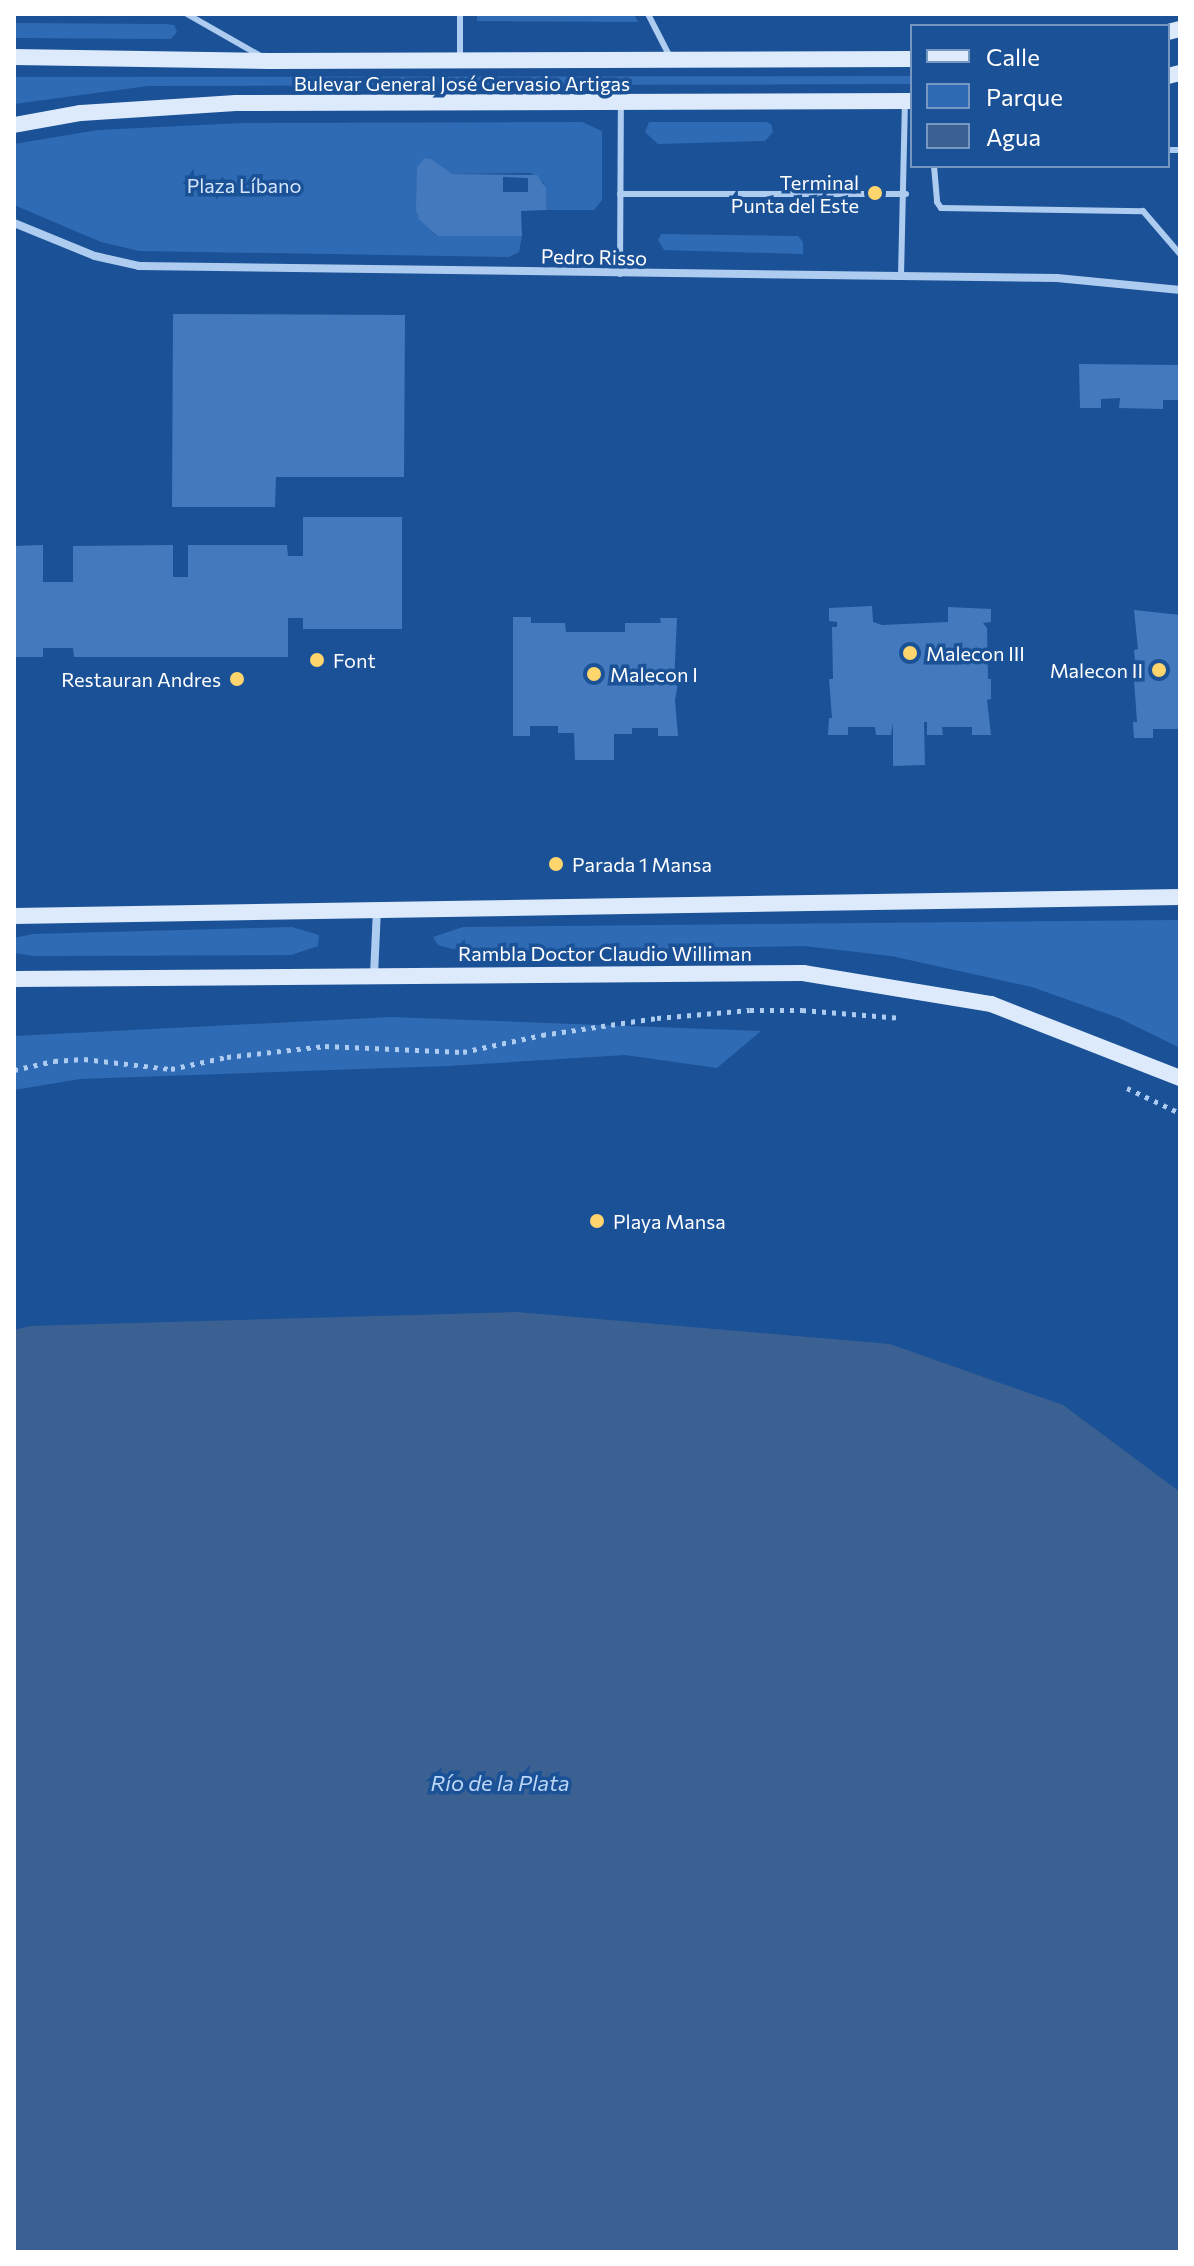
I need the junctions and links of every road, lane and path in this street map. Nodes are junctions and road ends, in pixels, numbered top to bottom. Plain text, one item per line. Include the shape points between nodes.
1 (187, 14) edge
2 (460, 14) edge
3 (648, 14) edge
4 (14, 57) edge
5 (460, 58) junction
6 (671, 59) junction
7 (910, 59) edge
8 (269, 61) junction
9 (909, 101) edge
10 (621, 102) junction
11 (14, 125) edge
12 (909, 149) edge
13 (934, 168) edge
14 (620, 194) junction
15 (906, 194) junction
16 (14, 223) edge
17 (1180, 254) edge
18 (620, 274) junction
19 (901, 276) junction
20 (1180, 290) edge
21 (1180, 897) edge
22 (377, 910) junction
23 (14, 916) edge
24 (374, 975) junction
25 (14, 979) edge
26 (913, 1019) dead end
27 (14, 1070) edge
28 (1180, 1078) edge
29 (1122, 1086) dead end
30 (1180, 1113) edge

1 - 8 lane
2 - 5 lane
3 - 6 lane
4 - 8 main road, Bulevar General José Gervasio Artigas
5 - 6 main road, Bulevar General José Gervasio Artigas
5 - 8 main road, Bulevar General José Gervasio Artigas
6 - 7 main road, Bulevar General José Gervasio Artigas
9 - 10 main road, Bulevar General José Gervasio Artigas
9 - 12 lane
10 - 11 main road, Bulevar General José Gervasio Artigas via 236,103 81,113
10 - 14 lane
12 - 15 lane
13 - 17 lane via 941,208 1143,211
14 - 15 lane
14 - 18 lane
15 - 19 lane
16 - 18 street, Pedro Risso via 95,256 139,266
18 - 19 street, Pedro Risso
19 - 20 street, Pedro Risso via 1057,278
21 - 22 main road
22 - 23 main road
22 - 24 street
24 - 25 main road, Rambla Doctor Claudio Williman
24 - 28 main road, Rambla Doctor Claudio Williman via 803,973 991,1004
26 - 27 path via 750,1010 643,1020 463,1052 325,1046 171,1069 84,1059
29 - 30 path

